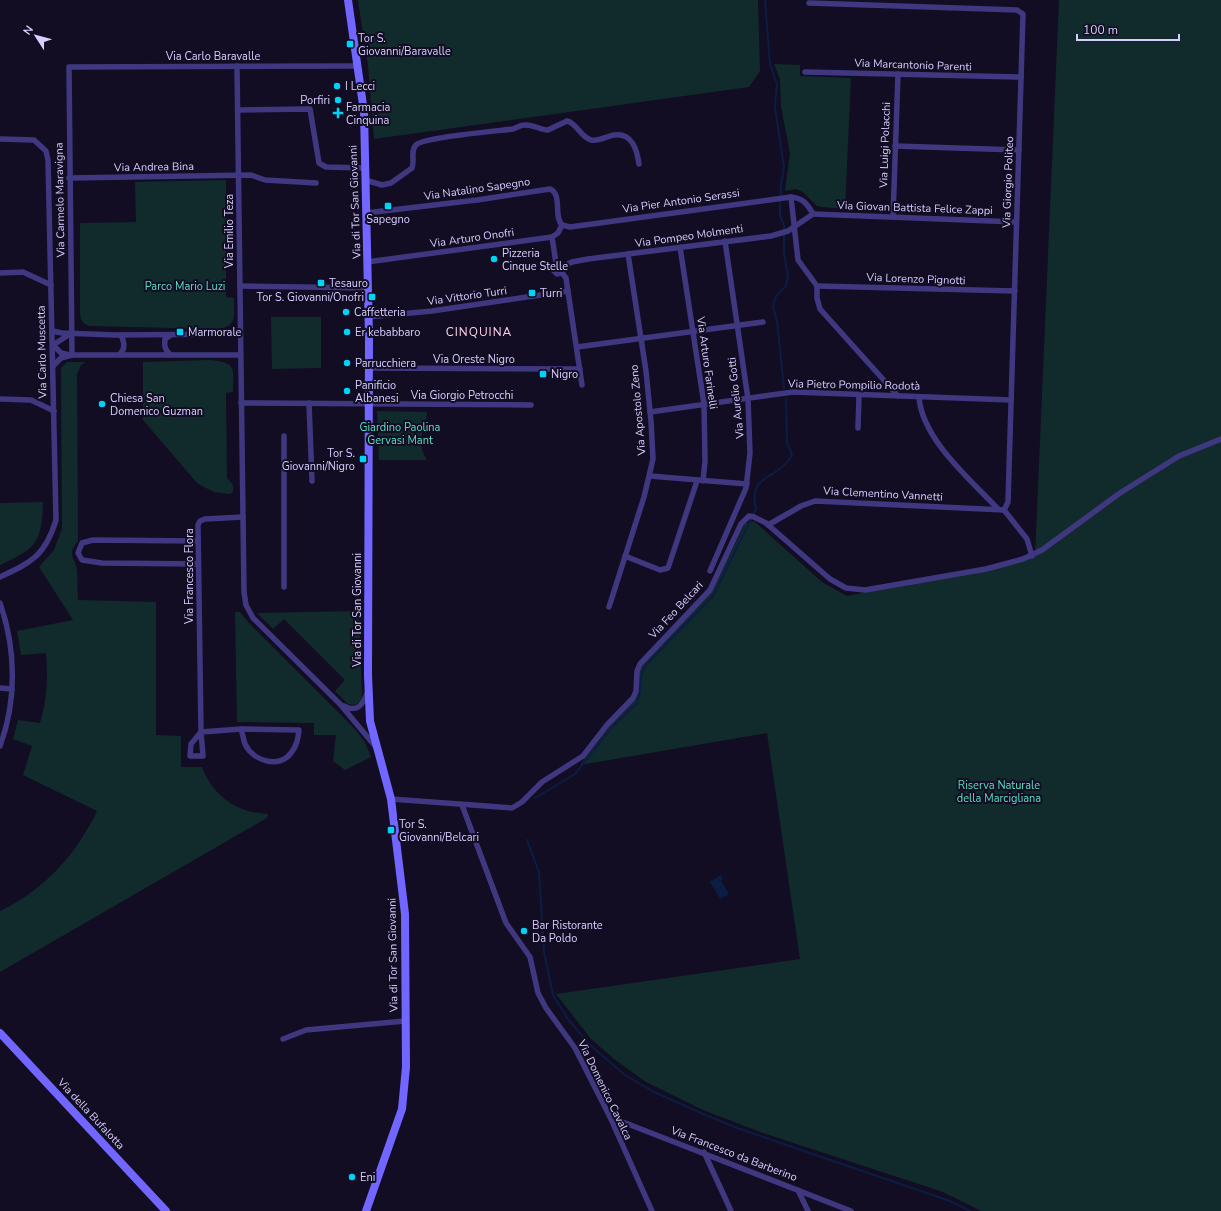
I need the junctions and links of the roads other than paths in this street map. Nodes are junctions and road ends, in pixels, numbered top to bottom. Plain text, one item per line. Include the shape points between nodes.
1 (348, 0) edge
2 (809, 3) dead end
3 (237, 66) junction
4 (357, 66) junction
5 (69, 67) joint
6 (805, 72) dead end
7 (898, 74) junction
8 (1022, 77) junction
9 (238, 110) junction
10 (0, 139) edge
11 (895, 146) junction
12 (1019, 150) junction
13 (639, 164) dead end
14 (365, 168) junction
15 (239, 176) junction
16 (69, 178) junction
17 (365, 180) junction
18 (316, 183) dead end
19 (790, 197) junction
20 (366, 213) junction
21 (812, 214) junction
22 (893, 217) junction
23 (1016, 222) junction
24 (562, 225) junction
25 (794, 226) junction
26 (552, 237) junction
27 (725, 241) junction
28 (680, 248) junction
29 (628, 254) junction
30 (367, 262) junction
31 (556, 263) junction
32 (564, 266) junction
33 (0, 273) edge
34 (562, 273) junction
35 (51, 285) junction
36 (240, 286) junction
37 (817, 286) junction
38 (368, 288) junction
39 (568, 291) junction
40 (1015, 292) junction
41 (368, 317) junction
42 (763, 322) dead end
43 (737, 325) junction
44 (52, 330) junction
45 (692, 331) junction
46 (72, 333) junction
47 (240, 334) junction
48 (121, 335) junction
49 (171, 335) junction
50 (641, 338) junction
51 (53, 344) junction
52 (577, 346) junction
53 (120, 354) junction
54 (171, 355) junction
55 (240, 355) junction
56 (72, 356) junction
57 (53, 366) junction
58 (368, 368) junction
59 (580, 369) junction
60 (582, 385) dead end
61 (859, 394) junction
62 (898, 396) junction
63 (920, 396) junction
64 (0, 399) edge
65 (748, 399) junction
66 (1011, 400) junction
67 (241, 403) junction
68 (309, 403) junction
69 (368, 404) junction
70 (704, 404) junction
71 (531, 405) dead end
72 (54, 411) junction
73 (650, 412) junction
74 (858, 428) dead end
75 (284, 436) dead end
76 (1221, 439) edge
77 (650, 476) junction
78 (312, 481) dead end
79 (696, 481) junction
80 (703, 481) junction
81 (747, 484) junction
82 (1001, 510) junction
83 (243, 517) junction
84 (732, 523) junction
85 (768, 525) junction
86 (740, 526) junction
87 (198, 541) junction
88 (625, 556) junction
89 (1032, 556) junction
90 (198, 564) junction
91 (710, 571) dead end
92 (0, 577) edge
93 (284, 587) dead end
94 (0, 603) edge
95 (609, 607) dead end
96 (0, 688) edge
97 (12, 689) junction
98 (368, 690) junction
99 (340, 704) junction
100 (241, 729) junction
101 (0, 746) edge
102 (378, 749) junction
103 (391, 799) junction
104 (462, 805) junction
105 (405, 1021) junction
106 (0, 1033) edge
107 (283, 1039) dead end
108 (610, 1117) junction
109 (704, 1152) junction
110 (798, 1190) junction
111 (166, 1211) edge
112 (366, 1211) edge
113 (652, 1211) edge
114 (731, 1211) edge
115 (808, 1211) edge
116 (851, 1211) edge

1 - 4 street, Via di Tor San Giovanni
2 - 8 street, Via Giorgio Politeo via 1020,11 1023,17
3 - 4 street, Via Carlo Baravalle
3 - 5 street, Via Carlo Baravalle
3 - 9 street, Via Emilio Teza
4 - 14 street, Via di Tor San Giovanni via 364,112
5 - 16 street, Via Carmelo Maravigna
6 - 7 street, Via Marcantonio Parenti
7 - 8 street, Via Marcantonio Parenti
7 - 11 street, Via Luigi Polacchi
8 - 12 street, Via Giorgio Politeo
9 - 14 street via 310,109 319,163 326,167
9 - 15 street, Via Emilio Teza
10 - 35 street, Via Carlo Muscetta via 34,140 46,151
11 - 12 street
11 - 22 street, Via Luigi Polacchi
12 - 23 street, Via Giorgio Politeo
13 - 17 street via 635,145 625,136 614,135 592,140 573,123 567,121 548,130 525,125 426,140 415,146 412,168 399,178 385,184
14 - 17 street, Via di Tor San Giovanni
15 - 16 street, Via Andrea Bina
15 - 18 street, Via Andrea Bina via 251,175 265,180
15 - 36 street, Via Emilio Teza
16 - 46 street, Via Carmelo Maravigna
17 - 20 street, Via di Tor San Giovanni
19 - 21 street via 806,202
19 - 24 street, Via Pier Antonio Serassi via 568,227
19 - 25 street
20 - 24 street, Via Natalino Sapegno via 550,189 555,194 559,221
20 - 30 street, Via di Tor San Giovanni
21 - 22 street, Via Giovan Battista Felice Zappi
21 - 25 street, Via Pompeo Molmenti
22 - 23 street, Via Giovan Battista Felice Zappi
23 - 40 street, Via Giorgio Politeo
24 - 26 street via 558,233
25 - 27 street, Via Pompeo Molmenti via 782,233
25 - 37 street via 798,260
26 - 30 street, Via Arturo Onofri
26 - 31 street
27 - 28 street, Via Pompeo Molmenti
27 - 43 street, Via Aurelio Gotti
28 - 29 street, Via Pompeo Molmenti
28 - 45 street, Via Arturo Farinelli
29 - 32 street, Via Pompeo Molmenti via 572,262
29 - 50 street, Via Apostolo Zeno
30 - 38 street, Via di Tor San Giovanni
31 - 32 street
31 - 34 street via 552,268 554,272
32 - 34 street
33 - 35 street via 23,272
34 - 39 street via 566,278
35 - 44 street, Via Carlo Muscetta
36 - 38 street
36 - 47 street, Via Emilio Teza
37 - 40 street, Via Lorenzo Pignotti
37 - 62 street via 820,309
38 - 41 street, Via di Tor San Giovanni
39 - 41 street, Via Vittorio Turri via 432,311
39 - 52 street
40 - 66 street, Via Giorgio Politeo
41 - 58 street, Via di Tor San Giovanni
42 - 43 street
43 - 45 street
43 - 65 street, Via Aurelio Gotti
44 - 46 street
44 - 51 street, Via Carlo Muscetta
45 - 50 street
45 - 70 street, Via Arturo Farinelli
46 - 48 street
46 - 51 street
46 - 56 street, Via Carmelo Maravigna
47 - 49 street
47 - 55 street, Via Emilio Teza
48 - 49 street
48 - 53 street via 124,351
49 - 54 street via 166,339 164,346
50 - 52 street
50 - 73 street, Via Apostolo Zeno
51 - 56 street via 62,353
51 - 57 street, Via Carlo Muscetta
52 - 59 street
53 - 54 street
53 - 56 street
54 - 55 street
55 - 67 street, Via Emilio Teza
56 - 57 street via 61,358
57 - 72 street, Via Carlo Muscetta
58 - 59 street, Via Oreste Nigro
58 - 69 street, Via di Tor San Giovanni
59 - 60 street
61 - 62 street, Via Pietro Pompilio Rodotà
61 - 65 street, Via Pietro Pompilio Rodotà via 792,392
61 - 74 street
62 - 63 street, Via Pietro Pompilio Rodotà
63 - 66 street, Via Pietro Pompilio Rodotà
63 - 82 street via 924,420 945,451
64 - 72 street via 31,400
65 - 70 street, Via Pietro Pompilio Rodotà
65 - 81 street, Via Aurelio Gotti via 751,442
66 - 82 street, Via Giorgio Politeo via 1008,502
67 - 68 street, Via Giorgio Petrocchi
67 - 83 street, Via Emilio Teza
68 - 69 street, Via Giorgio Petrocchi
68 - 78 street
69 - 71 street, Via Giorgio Petrocchi
69 - 98 street, Via di Tor San Giovanni
70 - 73 street, Via Pietro Pompilio Rodotà
70 - 80 street, Via Arturo Farinelli
72 - 92 street, Via Carlo Muscetta via 56,520 52,534 40,553 25,565
73 - 77 street, Via Apostolo Zeno via 653,454
75 - 93 street
76 - 89 street via 1179,456 1120,493
77 - 79 street
77 - 88 street, Via Apostolo Zeno
79 - 80 street
79 - 88 street via 668,568 660,570
80 - 81 street
81 - 84 street, Via Aurelio Gotti
82 - 85 street, Via Clementino Vannetti via 815,501
82 - 89 street via 1029,542
83 - 87 street, Via Francesco Flora via 200,521
83 - 99 street via 246,605 253,618
84 - 86 street
84 - 91 street, Via Aurelio Gotti
85 - 86 street via 751,516
85 - 89 street via 830,579 857,591 986,569
86 - 104 street, Via Feo Belcari via 710,590 642,661 637,671 633,698 607,725 587,752 542,782 515,806 508,808
87 - 90 street, Via Francesco Flora
87 - 90 street via 93,540 82,543 78,553 82,560 102,563
88 - 95 street, Via Apostolo Zeno
90 - 100 street, Via Francesco Flora via 201,732
94 - 97 street via 7,624
96 - 97 street
97 - 101 street
98 - 99 street via 364,704 358,708 351,709
98 - 102 street, Via di Tor San Giovanni via 370,721
99 - 102 street
100 - 100 street via 246,746 261,760 272,762 290,754 296,746 299,730
102 - 103 street, Via di Tor San Giovanni
103 - 104 street, Via Feo Belcari
103 - 105 street, Via di Tor San Giovanni via 405,914
104 - 108 street, Via Domenico Cavalca via 506,922 530,957 538,993 575,1048
105 - 107 street via 306,1030
105 - 112 street, Via di Tor San Giovanni via 406,1067 402,1109
106 - 111 street, Via della Bufalotta
108 - 109 street, Via Francesco da Barberino
108 - 113 street, Via Domenico Cavalca
109 - 110 street, Via Francesco da Barberino
109 - 114 street
110 - 115 street
110 - 116 street, Via Francesco da Barberino

